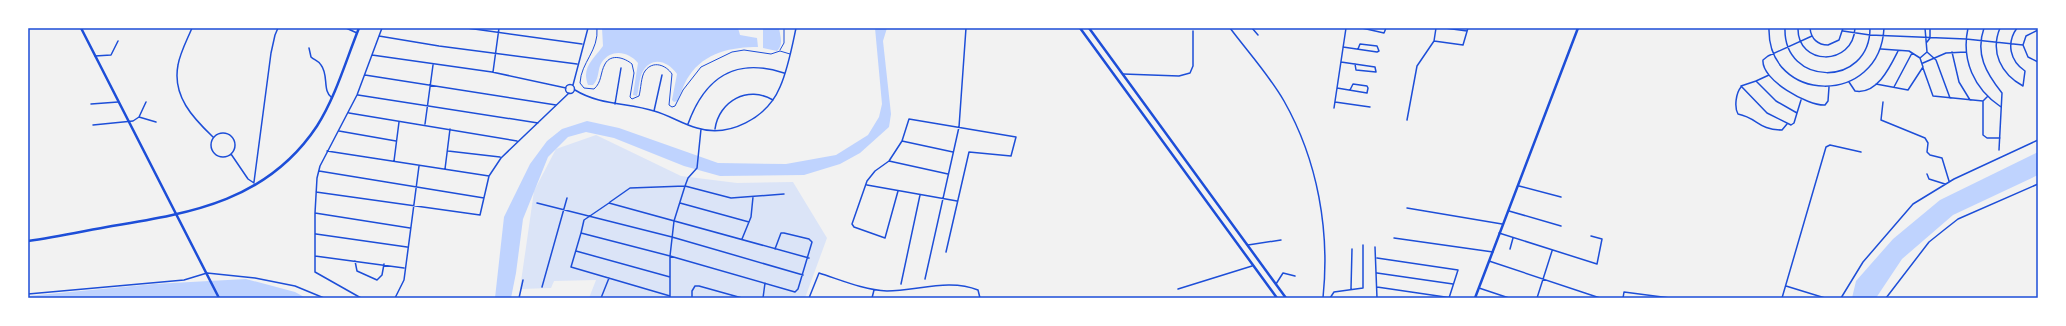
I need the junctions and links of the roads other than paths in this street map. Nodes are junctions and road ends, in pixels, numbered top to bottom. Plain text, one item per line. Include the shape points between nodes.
1 (81, 28) edge
2 (192, 28) edge
3 (278, 28) edge
4 (346, 28) edge
5 (358, 28) edge
6 (382, 28) edge
7 (467, 28) edge
8 (498, 28) edge
9 (588, 28) edge
10 (597, 28) edge
11 (784, 28) edge
12 (796, 28) edge
13 (966, 28) edge
14 (1080, 28) edge
15 (1089, 28) edge
16 (1230, 28) edge
17 (1252, 28) edge
18 (1346, 28) edge
19 (1362, 28) edge
20 (1386, 28) edge
21 (1436, 28) edge
22 (1445, 28) edge
23 (1468, 28) edge
24 (1578, 28) edge
25 (1769, 28) edge
26 (1785, 28) edge
27 (1798, 28) edge
28 (1810, 28) edge
29 (1843, 28) edge
30 (1855, 28) edge
31 (1870, 28) edge
32 (1884, 28) edge
33 (1925, 28) edge
34 (1930, 28) edge
35 (1968, 28) edge
36 (1984, 28) edge
37 (2000, 28) edge
38 (2017, 28) edge
39 (2038, 30) edge
40 (1193, 31) dead end
41 (1467, 31) junction
42 (1843, 31) junction
43 (498, 32) junction
44 (357, 33) junction
45 (1855, 33) junction
46 (1258, 35) dead end
47 (1870, 35) junction
48 (379, 36) junction
49 (1812, 36) junction
50 (1884, 36) junction
51 (1925, 38) junction
52 (1930, 38) junction
53 (1966, 39) junction
54 (1981, 40) junction
55 (118, 41) dead end
56 (1434, 41) junction
57 (1801, 42) junction
58 (1927, 42) junction
59 (1996, 42) junction
60 (2010, 43) junction
61 (582, 44) junction
62 (2023, 45) junction
63 (1343, 47) junction
64 (1788, 47) junction
65 (309, 48) dead end
66 (1358, 49) junction
67 (1881, 49) junction
68 (1898, 50) junction
69 (780, 51) junction
70 (1927, 52) junction
71 (1952, 52) junction
72 (1966, 52) junction
73 (495, 53) junction
74 (1912, 53) junction
75 (790, 54) junction
76 (1774, 54) junction
77 (372, 55) junction
78 (95, 56) junction
79 (1920, 58) junction
80 (1933, 58) junction
81 (1341, 62) junction
82 (2038, 62) edge
83 (1923, 63) junction
84 (577, 64) junction
85 (1355, 64) junction
86 (433, 65) junction
87 (1923, 67) junction
88 (621, 68) dead end
89 (492, 72) junction
90 (784, 73) junction
91 (1122, 74) junction
92 (365, 75) junction
93 (662, 75) dead end
94 (1769, 75) junction
95 (1756, 82) junction
96 (1849, 82) junction
97 (1876, 84) junction
98 (430, 85) junction
99 (573, 85) junction
100 (1741, 86) junction
101 (1132, 87) junction
102 (1829, 87) junction
103 (1894, 87) junction
104 (566, 88) junction
105 (1337, 88) junction
106 (575, 90) junction
107 (1350, 90) junction
108 (1127, 91) junction
109 (569, 93) junction
110 (357, 95) junction
111 (1987, 97) junction
112 (332, 98) junction
113 (1950, 98) junction
114 (773, 100) junction
115 (1801, 100) junction
116 (1970, 100) junction
117 (1983, 101) junction
118 (118, 102) junction
119 (146, 102) dead end
120 (1335, 102) junction
121 (1883, 102) dead end
122 (91, 104) dead end
123 (615, 104) junction
124 (428, 105) junction
125 (557, 106) junction
126 (1370, 107) dead end
127 (1334, 108) dead end
128 (2002, 108) junction
129 (654, 111) junction
130 (349, 113) junction
131 (1797, 113) junction
132 (139, 117) junction
133 (1407, 120) dead end
134 (129, 122) junction
135 (156, 122) dead end
136 (399, 122) junction
137 (538, 123) junction
138 (425, 124) junction
139 (688, 124) junction
140 (1787, 124) junction
141 (93, 125) dead end
142 (959, 127) junction
143 (450, 129) junction
144 (701, 129) junction
145 (715, 130) junction
146 (339, 131) junction
147 (212, 137) junction
148 (2000, 138) junction
149 (2038, 140) edge
150 (396, 141) junction
151 (517, 141) junction
152 (902, 141) junction
153 (1999, 150) dead end
154 (327, 151) junction
155 (448, 151) junction
156 (953, 152) junction
157 (1861, 152) dead end
158 (231, 154) junction
159 (501, 158) junction
160 (888, 161) junction
161 (394, 162) junction
162 (419, 166) junction
163 (445, 169) junction
164 (319, 171) junction
165 (948, 174) junction
166 (1927, 174) dead end
167 (489, 176) junction
168 (1949, 182) junction
169 (255, 184) junction
170 (1945, 184) junction
171 (2038, 184) edge
172 (416, 185) junction
173 (867, 185) junction
174 (1517, 185) junction
175 (684, 186) junction
176 (898, 191) junction
177 (316, 192) junction
178 (784, 194) dead end
179 (920, 195) junction
180 (753, 197) junction
181 (484, 198) junction
182 (567, 198) dead end
183 (1561, 198) dead end
184 (943, 199) junction
185 (958, 201) junction
186 (537, 202) dead end
187 (609, 203) junction
188 (679, 203) junction
189 (412, 206) junction
190 (1407, 208) dead end
191 (564, 209) junction
192 (1507, 210) junction
193 (315, 213) junction
194 (176, 215) junction
195 (589, 216) junction
196 (674, 221) junction
197 (749, 222) junction
198 (1502, 224) junction
199 (1561, 226) dead end
200 (410, 228) junction
201 (581, 233) junction
202 (316, 234) junction
203 (1500, 234) junction
204 (1591, 236) dead end
205 (672, 237) junction
206 (1394, 238) dead end
207 (1513, 238) junction
208 (742, 239) junction
209 (1282, 240) dead end
210 (28, 241) edge
211 (1245, 244) junction
212 (1362, 245) dead end
213 (407, 247) junction
214 (1241, 247) junction
215 (1375, 247) dead end
216 (775, 249) junction
217 (1352, 249) dead end
218 (1510, 249) dead end
219 (576, 251) junction
220 (1552, 251) junction
221 (946, 252) dead end
222 (1493, 252) junction
223 (314, 256) junction
224 (670, 256) junction
225 (809, 258) junction
226 (1377, 258) junction
227 (355, 261) junction
228 (1489, 261) junction
229 (384, 264) junction
230 (1254, 265) junction
231 (404, 268) junction
232 (207, 273) junction
233 (1377, 273) junction
234 (803, 275) junction
235 (1295, 276) dead end
236 (670, 277) junction
237 (609, 278) junction
238 (926, 279) dead end
239 (1543, 279) junction
240 (523, 280) dead end
241 (765, 283) junction
242 (901, 284) dead end
243 (1453, 284) junction
244 (1276, 285) junction
245 (1786, 286) junction
246 (542, 287) dead end
247 (1377, 287) junction
248 (1479, 288) junction
249 (1178, 289) dead end
250 (1351, 289) junction
251 (874, 290) junction
252 (28, 294) edge
253 (670, 297) edge
254 (219, 298) edge
255 (324, 298) edge
256 (361, 298) edge
257 (395, 298) edge
258 (519, 298) edge
259 (601, 298) edge
260 (692, 298) edge
261 (742, 298) edge
262 (763, 298) edge
263 (809, 298) edge
264 (872, 298) edge
265 (980, 298) edge
266 (1277, 298) edge
267 (1286, 298) edge
268 (1323, 298) edge
269 (1330, 298) edge
270 (1377, 298) edge
271 (1445, 298) edge
272 (1449, 298) edge
273 (1452, 298) edge
274 (1475, 298) edge
275 (1509, 298) edge
276 (1537, 298) edge
277 (1600, 298) edge
278 (1623, 298) edge
279 (1670, 298) edge
280 (1782, 298) edge
281 (1824, 298) edge
282 (1841, 298) edge
283 (1886, 298) edge

1 - 78 main road
2 - 147 street via 177,67 179,86 187,110
3 - 169 street via 271,53
4 - 44 street
5 - 44 main road
6 - 48 street
7 - 43 street
8 - 43 street
9 - 61 street
10 - 69 street via 598,35 590,59 580,74 580,83 584,88 594,89 599,85 605,63 618,57 627,59 632,64 634,73 630,97 636,99 645,71 659,64 672,74 669,105 672,107 701,67 732,52 744,50 771,54
11 - 69 street via 784,43
12 - 75 street
13 - 142 street
14 - 108 main road
15 - 91 main road
16 - 268 street via 1284,101 1306,148 1316,180 1324,230 1326,275
17 - 46 street
18 - 63 street
19 - 20 street via 1384,33
21 - 56 street
22 - 41 street
23 - 41 street
24 - 174 main road
25 - 76 street
26 - 64 street
27 - 57 street
28 - 49 street
29 - 42 street
30 - 45 street
31 - 47 street
32 - 50 street
33 - 51 street
34 - 52 street
35 - 53 street
36 - 54 street
37 - 59 street
38 - 60 street
39 - 62 street via 2026,36
40 - 91 street via 1193,66 1190,73 1179,76
41 - 56 street via 1463,45
42 - 45 street
42 - 49 street via 1839,40 1828,46 1816,42
43 - 61 street
43 - 73 street
44 - 112 main road
45 - 47 street
45 - 57 street via 1849,47 1831,57 1816,56
47 - 50 street
47 - 64 street via 1865,50 1856,63 1834,73 1818,72 1804,66 1792,55
48 - 73 street
48 - 77 street
49 - 57 street
50 - 51 street
50 - 67 street
51 - 52 street
51 - 58 street
52 - 53 street
52 - 58 street
53 - 54 street
53 - 72 street
54 - 59 street
54 - 128 street via 1980,51 1985,69 2002,92
55 - 78 street via 111,55
56 - 133 street via 1417,66
57 - 64 street
58 - 70 street
59 - 60 street
59 - 60 street via 2000,65 2010,78 2023,86 2025,71 2015,62
60 - 62 street
61 - 84 street
62 - 82 street via 2028,58
63 - 66 street
63 - 81 street
64 - 76 street
65 - 112 street via 311,57 323,67 327,92
66 - 66 street via 1377,52 1379,51 1377,46 1360,44
67 - 68 street
67 - 96 street via 1865,72
68 - 74 street
68 - 97 street via 1888,70
69 - 75 street
70 - 79 street
70 - 80 street
71 - 72 street
71 - 80 street
71 - 116 street via 1959,82
72 - 111 street via 1975,81
73 - 84 street
73 - 89 street
74 - 79 street
74 - 103 street
75 - 90 street
76 - 94 street via 1763,60
76 - 102 street via 1794,77 1808,84
77 - 86 street
77 - 92 street
78 - 118 main road
79 - 83 street
80 - 83 street
80 - 113 street
81 - 85 street
81 - 105 street
83 - 87 street
84 - 99 street
85 - 85 street via 1375,67 1376,72 1356,70
86 - 89 street
86 - 98 street
87 - 103 street via 1908,90
87 - 113 street via 1933,96
88 - 123 street
89 - 104 street
90 - 114 street
90 - 139 street via 757,67 720,77 701,95
91 - 101 main road
92 - 98 street
92 - 110 street
93 - 129 street
94 - 95 street
94 - 115 street
95 - 100 street
95 - 131 street via 1776,101
96 - 97 street via 1853,89 1865,92
96 - 102 street
97 - 103 street
98 - 124 street
98 - 125 street
99 - 104 street via 570,84
99 - 106 street
100 - 140 street via 1766,113
100 - 140 street via 1737,98 1738,114 1745,115 1765,129 1782,130
101 - 108 main road
101 - 211 main road
102 - 115 street via 1828,101 1825,105
104 - 109 street
105 - 107 street
105 - 120 street
106 - 109 street
106 - 123 street
107 - 107 street via 1367,93 1368,88 1353,84
108 - 214 main road
109 - 125 street
110 - 124 street
110 - 130 street
111 - 117 street
111 - 128 street
112 - 169 main road via 317,126 299,149 277,171
113 - 116 street
114 - 145 street via 759,115 741,125
114 - 145 street via 758,93 735,98 719,115
115 - 131 street
116 - 117 street
117 - 148 street via 1983,135 1987,138
118 - 122 street
118 - 134 main road
119 - 132 street
120 - 126 street
120 - 127 street
121 - 168 street via 1881,120 1925,138 1928,143 1927,152 1942,158
123 - 129 street
124 - 137 street
124 - 138 street
125 - 137 street
128 - 148 street
129 - 139 street
130 - 136 street
130 - 146 street
131 - 140 street via 1793,125
132 - 134 street
132 - 135 street
134 - 141 street
134 - 194 main road
136 - 138 street
136 - 150 street
137 - 151 street
138 - 143 street
139 - 144 street
142 - 152 street via 911,118
142 - 156 street
142 - 185 street via 1016,136 1011,156 969,152
143 - 151 street
143 - 155 street
144 - 145 street
144 - 175 street via 698,168
146 - 150 street
146 - 154 street
147 - 158 street via 210,148 214,154 221,157
147 - 158 street via 222,132 229,134 235,143
148 - 153 street
149 - 168 street
150 - 161 street
151 - 159 street
152 - 156 street
152 - 160 street
154 - 161 street
154 - 164 street
155 - 159 street
155 - 163 street
156 - 165 street
157 - 245 street via 1830,145 1826,147
158 - 169 street via 247,178
159 - 167 street
160 - 165 street
160 - 173 street via 870,176
161 - 162 street
162 - 163 street
162 - 172 street
163 - 167 street
164 - 172 street via 384,183
164 - 177 street
165 - 184 street
166 - 170 street via 1929,179
167 - 181 street
168 - 170 street
169 - 194 main road via 197,210
170 - 282 street via 1908,208 1863,262
171 - 283 street via 1958,220 1944,230 1929,242
172 - 181 street
172 - 189 street
173 - 176 street
173 - 176 street via 852,226 885,238
174 - 183 street
174 - 192 main road
175 - 180 street via 731,198
175 - 187 street via 630,188
175 - 188 street
176 - 179 street
177 - 189 street
177 - 193 street
178 - 180 street
179 - 184 street
179 - 242 street
180 - 197 street via 753,211
181 - 189 street via 480,215
182 - 191 street
184 - 185 street
184 - 238 street
185 - 221 street
186 - 191 street
187 - 195 street
187 - 196 street
188 - 196 street
188 - 197 street
189 - 200 street
190 - 198 street
191 - 195 street
191 - 246 street
192 - 198 main road
192 - 199 street
193 - 200 street
193 - 202 street
194 - 210 main road
194 - 232 main road
195 - 201 street via 584,220
195 - 205 street
196 - 205 street
196 - 208 street
197 - 208 street
198 - 203 main road
200 - 213 street
201 - 219 street
201 - 224 street
202 - 213 street
202 - 223 street
203 - 207 street
203 - 222 main road
204 - 220 street via 1602,239 1597,264
205 - 224 street
205 - 234 street
206 - 222 street
207 - 218 street
207 - 220 street
208 - 216 street
209 - 211 street
211 - 214 main road
211 - 244 main road
212 - 250 street via 1363,288
213 - 231 street
214 - 230 main road
215 - 226 street
216 - 225 street
216 - 225 street via 781,233 809,239 812,242
217 - 250 street
219 - 236 street
219 - 237 street via 572,267
220 - 239 street
222 - 228 main road
223 - 227 street
223 - 256 street via 315,272
224 - 236 street
224 - 241 street
225 - 234 street
226 - 233 street
226 - 243 street via 1458,270
227 - 229 street
227 - 229 street via 357,271 377,280 382,275
228 - 239 street
228 - 248 main road
229 - 231 street
230 - 249 street
230 - 266 main road
231 - 257 street via 404,280
232 - 252 street via 184,280
232 - 254 main road
232 - 255 street via 284,283
233 - 243 street
233 - 247 street
234 - 241 street via 795,292
235 - 244 street via 1283,273
236 - 253 street
237 - 253 street
237 - 259 street
239 - 276 street
239 - 277 street
240 - 258 street
241 - 262 street
243 - 272 street
244 - 267 main road
245 - 280 street
245 - 281 street
247 - 270 street
247 - 271 street
248 - 274 main road
248 - 275 street
250 - 269 street via 1334,292
251 - 263 street via 819,273
251 - 264 street
251 - 265 street via 889,291 945,285 975,289 980,292
260 - 261 street via 692,291 695,286 699,286
271 - 272 street
272 - 273 street
278 - 279 street via 1624,292

